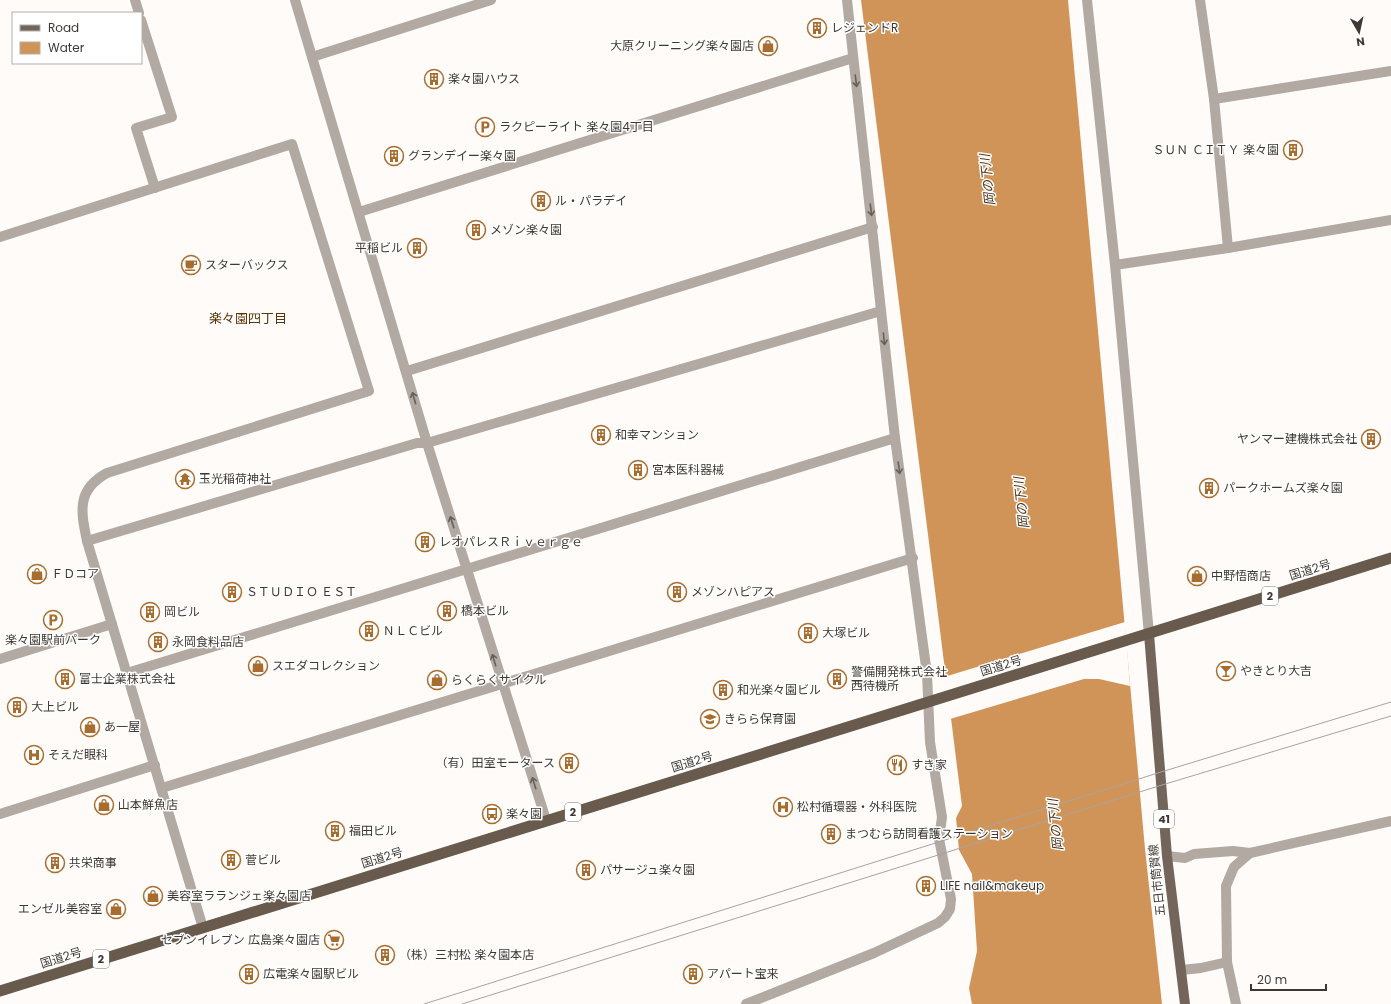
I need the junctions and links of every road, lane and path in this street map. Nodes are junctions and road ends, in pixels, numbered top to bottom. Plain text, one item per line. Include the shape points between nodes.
1 (135, 0) edge
2 (295, 0) edge
3 (491, 0) edge
4 (847, 0) edge
5 (1087, 0) edge
6 (1200, 0) edge
7 (139, 12) edge
8 (142, 23) edge
9 (312, 57) junction
10 (853, 58) junction
11 (1391, 72) edge
12 (1214, 99) junction
13 (155, 188) junction
14 (359, 212) junction
15 (1391, 220) edge
16 (873, 227) junction
17 (0, 238) edge
18 (1228, 248) junction
19 (1115, 265) junction
20 (881, 311) junction
21 (407, 371) junction
22 (895, 438) junction
23 (427, 443) junction
24 (87, 540) junction
25 (912, 558) junction
26 (1391, 558) edge
27 (466, 568) junction
28 (112, 624) junction
29 (1149, 634) junction
30 (0, 659) edge
31 (127, 673) junction
32 (502, 683) junction
33 (928, 702) junction
34 (155, 765) junction
35 (162, 788) junction
36 (0, 814) edge
37 (546, 820) junction
38 (1391, 821) edge
39 (1250, 853) junction
40 (1168, 856) junction
41 (203, 928) junction
42 (1227, 962) junction
43 (1181, 970) junction
44 (0, 991) edge
45 (746, 1004) edge
46 (1185, 1004) edge
47 (1236, 1004) edge

1 - 7 street
2 - 9 street
3 - 9 street
4 - 10 street
5 - 19 street
6 - 12 street
8 - 13 street via 172,117 136,128
9 - 14 street
10 - 14 street
10 -> 16 street
11 - 12 street
12 - 18 street
13 - 17 street
13 - 24 street via 292,144 369,391 107,473 94,484 81,507
14 - 21 street
15 - 18 street
16 - 20 street
16 - 21 street
18 - 19 street
19 - 29 street
20 -> 22 street
20 - 23 street
23 -> 21 street
22 -> 25 street
22 - 27 street
23 - 24 street via 417,442
27 -> 23 street
24 - 28 street
25 - 32 street
25 - 33 street via 927,674
26 - 29 highway, 国道2号 / 2
27 - 31 street
32 -> 27 street
28 - 30 street
28 - 31 street
29 - 33 highway, 国道2号 / 2
29 - 40 main road, 五日市筒賀線 / 41
31 - 34 street
32 - 35 street
37 -> 32 street
33 - 37 highway, 国道2号 / 2
33 - 45 street via 930,747 942,817 939,840 951,899 948,913 938,923 874,953
34 - 35 street
34 - 36 street
35 - 41 street
37 - 41 highway, 国道2号 / 2
38 - 39 street
39 - 40 street via 1233,851 1194,854 1185,858
39 - 42 street via 1234,867 1226,886
40 - 43 main road, 五日市筒賀線 / 41
41 - 44 highway, 国道2号 / 2
42 - 43 street
42 - 47 street
43 - 46 main road, 五日市筒賀線 / 41

